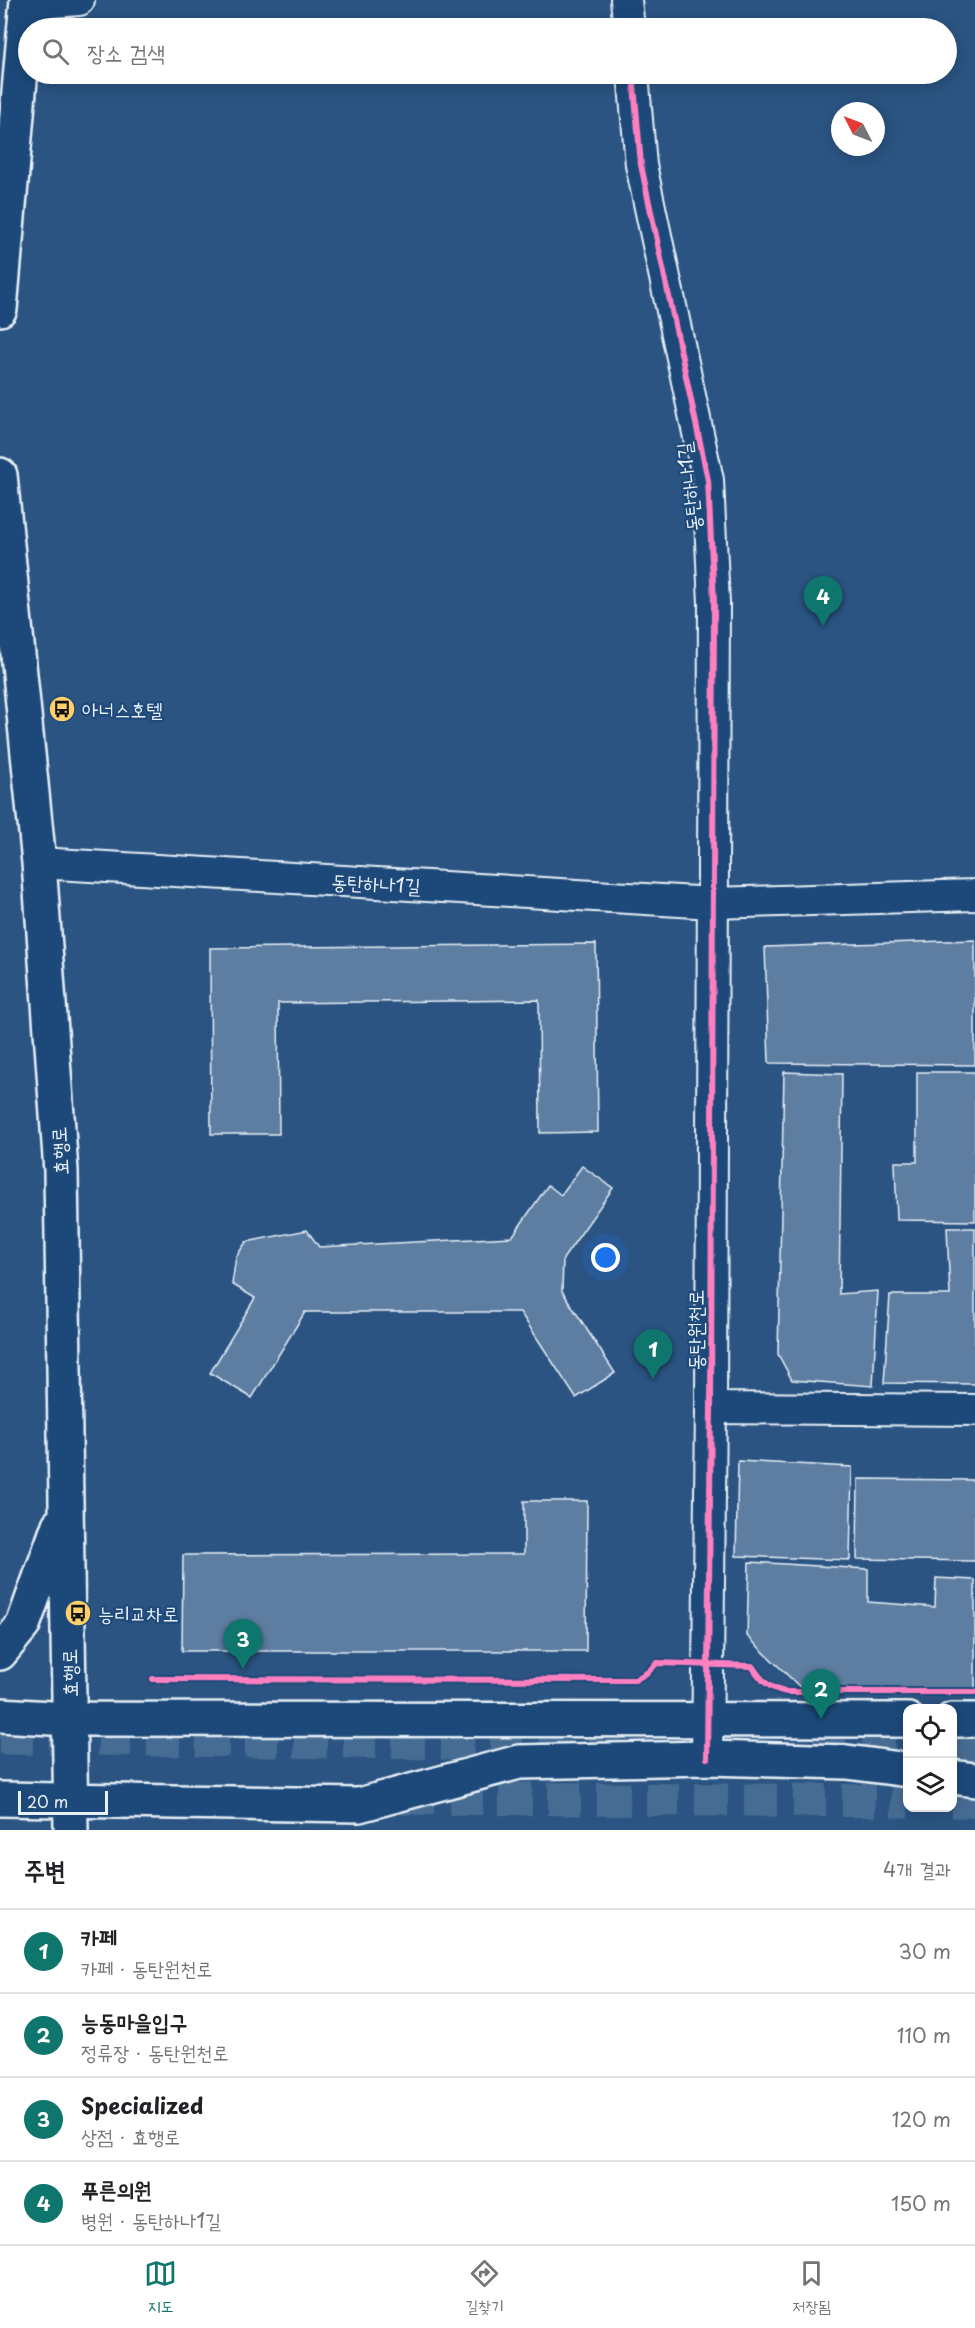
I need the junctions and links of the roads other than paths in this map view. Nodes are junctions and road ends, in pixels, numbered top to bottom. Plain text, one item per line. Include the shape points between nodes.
1 (79, 0) edge
2 (626, 0) edge
3 (26, 2) edge
4 (25, 18) edge
5 (627, 18) edge
6 (19, 84) edge
7 (634, 84) edge
8 (0, 309) edge
9 (0, 475) edge
10 (39, 863) junction
11 (975, 895) edge
12 (712, 903) junction
13 (711, 1408) junction
14 (975, 1410) edge
15 (66, 1507) junction
16 (0, 1653) edge
17 (0, 1715) edge
18 (69, 1719) junction
19 (706, 1719) junction
20 (903, 1719) edge
21 (957, 1720) edge
22 (975, 1720) edge
23 (707, 1758) junction
24 (903, 1769) edge
25 (957, 1778) edge
26 (975, 1780) edge
27 (0, 1799) edge
28 (71, 1815) edge

1 - 3 street
2 - 5 street
3 - 4 main road
6 - 8 main road
7 - 12 street, 동탄하나1길 via 641,165 708,480 714,603
9 - 10 main road, 효행로
10 - 12 street, 동탄하나1길
10 - 15 main road, 효행로 via 61,1170
11 - 12 street, 동탄하나1길
12 - 13 street, 동탄원천로
13 - 14 street
13 - 19 street, 동탄원천로
15 - 16 main road via 23,1625
15 - 18 main road, 효행로
17 - 18 main road
18 - 19 main road
18 - 28 main road, 효행로
19 - 20 main road
19 - 23 street, 동탄원천로
21 - 22 main road
23 - 24 main road via 847,1762
23 - 28 main road via 519,1762 359,1805
25 - 26 main road
27 - 28 main road

